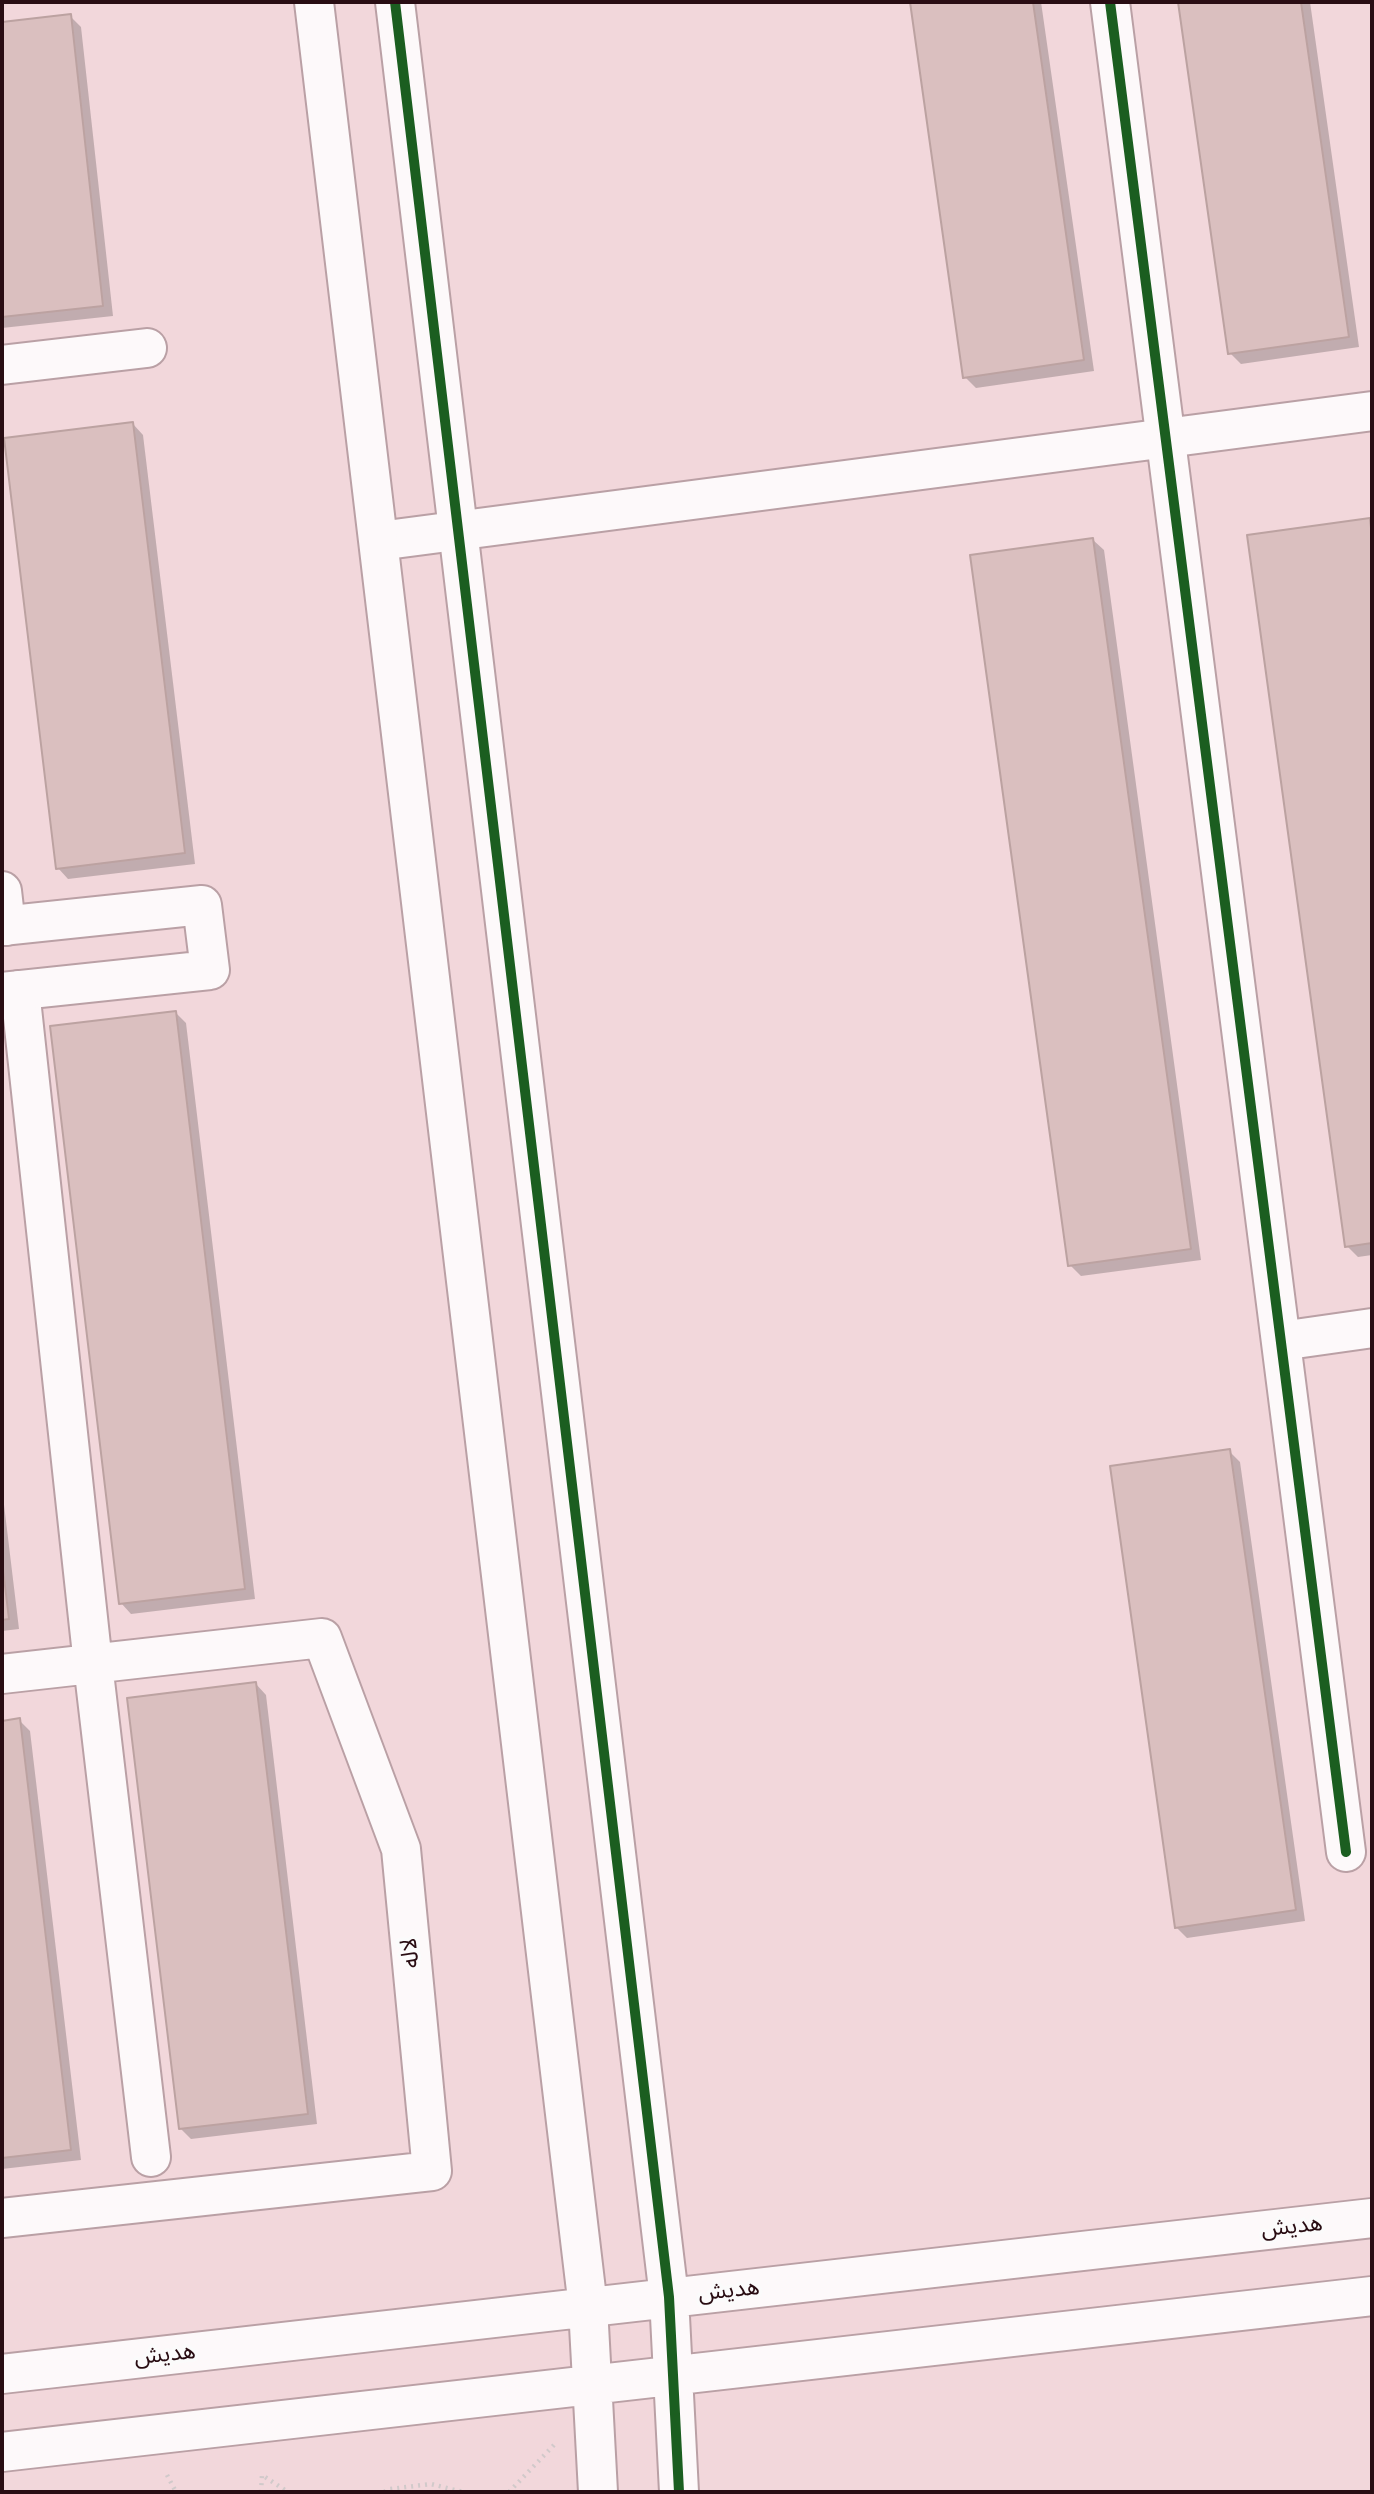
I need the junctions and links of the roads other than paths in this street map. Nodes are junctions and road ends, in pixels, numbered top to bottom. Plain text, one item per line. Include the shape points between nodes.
1 (314, 2) edge
2 (395, 2) edge
3 (1111, 2) edge
4 (147, 348) dead end
5 (2, 365) edge
6 (1372, 411) edge
7 (1166, 438) junction
8 (458, 529) junction
9 (379, 541) junction
10 (3, 914) edge
11 (11, 991) edge
12 (1372, 1328) edge
13 (1281, 1341) junction
14 (93, 1664) junction
15 (2, 1674) edge
16 (1346, 1852) dead end
17 (151, 2157) dead end
18 (2, 2218) edge
19 (1372, 2218) edge
20 (1372, 2296) edge
21 (668, 2297) junction
22 (588, 2307) junction
23 (2, 2374) edge
24 (673, 2376) junction
25 (593, 2385) junction
26 (2, 2452) edge
27 (598, 2492) edge
28 (679, 2492) edge

1 - 9 street
2 - 8 street
3 - 7 street
4 - 5 street
6 - 7 street
7 - 8 street
7 - 13 street
8 - 9 street
8 - 21 street
9 - 22 street
10 - 11 street via 202,905 209,970
11 - 14 street
12 - 13 street
13 - 16 street
14 - 15 street, لاله
14 - 17 street
14 - 18 street, لاله via 321,1638 401,1849 432,2171
19 - 21 street, هدیش
20 - 24 street
21 - 22 street, هدیش
21 - 24 street
22 - 23 street, هدیش
22 - 25 street
24 - 25 street
24 - 28 street
25 - 26 street
25 - 27 street

